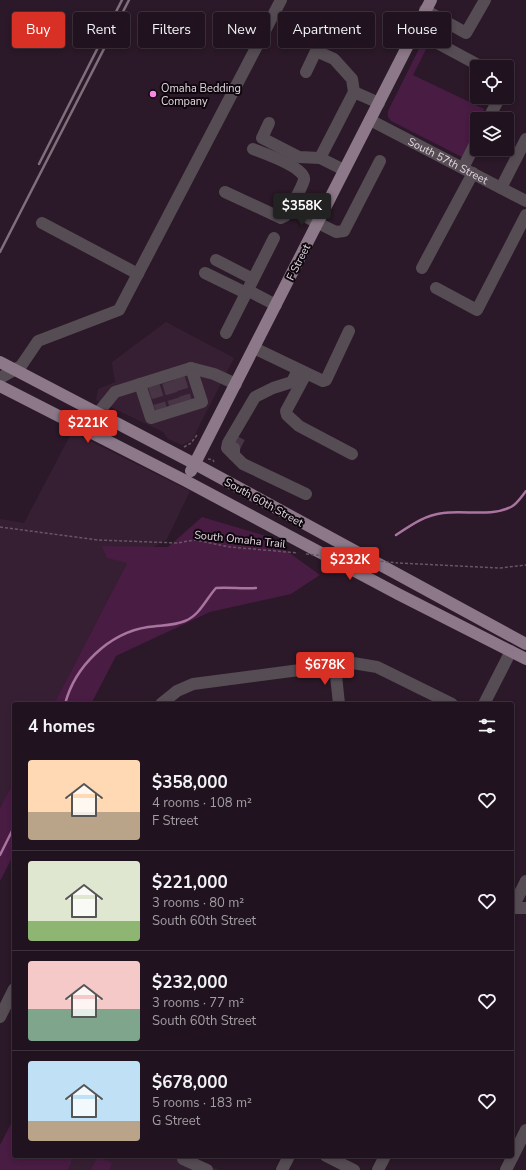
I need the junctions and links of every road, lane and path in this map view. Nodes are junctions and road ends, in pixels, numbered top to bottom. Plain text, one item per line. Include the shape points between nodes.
1 (281, 0) edge
2 (485, 0) edge
3 (428, 5) edge
4 (406, 48) edge
5 (447, 48) edge
6 (470, 61) edge
7 (306, 72) dead end
8 (354, 92) junction
9 (379, 103) junction
10 (370, 120) junction
11 (270, 123) dead end
12 (526, 139) edge
13 (253, 149) dead end
14 (472, 156) edge
15 (320, 158) junction
16 (380, 161) dead end
17 (344, 170) junction
18 (468, 170) junction
19 (501, 188) junction
20 (225, 192) dead end
21 (526, 201) edge
22 (290, 209) junction
23 (526, 215) edge
24 (42, 223) dead end
25 (317, 223) junction
26 (274, 238) dead end
27 (216, 260) dead end
28 (422, 268) dead end
29 (205, 273) dead end
30 (138, 274) junction
31 (253, 279) junction
32 (436, 288) dead end
33 (247, 291) junction
34 (276, 305) junction
35 (349, 331) dead end
36 (226, 333) dead end
37 (254, 348) junction
38 (0, 362) edge
39 (191, 368) junction
40 (15, 370) junction
41 (302, 372) junction
42 (0, 378) edge
43 (140, 384) junction
44 (236, 384) junction
45 (299, 385) junction
46 (0, 386) edge
47 (98, 413) junction
48 (243, 422) junction
49 (240, 436) tunnel mouth
50 (352, 454) dead end
51 (195, 464) junction
52 (186, 480) junction
53 (306, 494) dead end
54 (0, 527) edge
55 (299, 553) dead end
56 (306, 554) dead end
57 (526, 565) edge
58 (526, 644) edge
59 (511, 652) junction
60 (526, 659) edge
61 (335, 666) junction
62 (163, 702) edge
63 (339, 702) edge
64 (448, 702) edge
65 (485, 702) edge
66 (526, 881) edge
67 (514, 904) edge
68 (514, 908) edge
69 (526, 908) edge
70 (10, 1004) edge
71 (0, 1017) edge
72 (525, 1136) edge
73 (514, 1156) edge
74 (288, 1158) edge
75 (330, 1158) edge
76 (384, 1158) edge
77 (513, 1158) edge
78 (183, 1159) dead end
79 (207, 1170) edge
80 (282, 1170) edge
81 (354, 1170) edge
82 (378, 1170) edge
83 (506, 1170) edge

1 - 30 street
2 - 3 street via 466,33
4 - 9 main road, F Street
5 - 6 street
7 - 8 street via 316,51 334,59 352,79
8 - 9 street
8 - 15 street
9 - 10 main road, F Street
10 - 17 main road, F Street
10 - 18 street, South 57th Street
11 - 15 street via 262,138 298,157
12 - 19 street
13 - 22 street via 296,168 303,174 304,179
14 - 18 street
15 - 17 street
16 - 25 street via 344,231 336,232
17 - 25 main road, F Street
18 - 19 street, South 57th Street
18 - 28 street
19 - 21 street, South 57th Street
20 - 22 street via 281,218
22 - 25 street
23 - 32 street via 477,310
24 - 30 street
25 - 34 main road, F Street
26 - 31 street
27 - 31 street
29 - 33 street
30 - 40 street via 119,310 38,341 21,366
31 - 33 street
33 - 34 street
33 - 36 street
34 - 37 main road, F Street
35 - 41 street via 326,380
37 - 41 street
37 - 44 main road, F Street
38 - 40 main road, South 60th Street
39 - 43 street via 153,383
39 - 43 street via 202,402 151,418
39 - 44 street via 214,374
40 - 42 street
40 - 47 main road, South 60th Street
41 - 45 street
41 - 48 street via 292,382 255,397
43 - 47 street via 115,392
44 - 51 main road, F Street
45 - 48 street via 291,391 268,397
45 - 50 street via 286,411 289,418
46 - 52 main road, South 60th Street
47 - 51 main road, South 60th Street
48 - 49 street
48 - 53 street via 228,442 227,448 234,452 243,464
51 - 52 main road, F Street
51 - 58 main road, South 60th Street
52 - 59 main road, South 60th Street
54 - 55 path, South Omaha Trail via 98,540 178,543 195,540 230,547
56 - 57 path, bridge via 398,563 500,568
59 - 60 main road, South 60th Street
59 - 65 street
61 - 62 street via 201,683 187,686 171,694
61 - 63 street
61 - 64 street via 353,663 377,667
66 - 67 street
68 - 69 street
70 - 71 street
72 - 73 street
74 - 80 street
75 - 81 street
76 - 82 street
77 - 83 street
78 - 79 street

